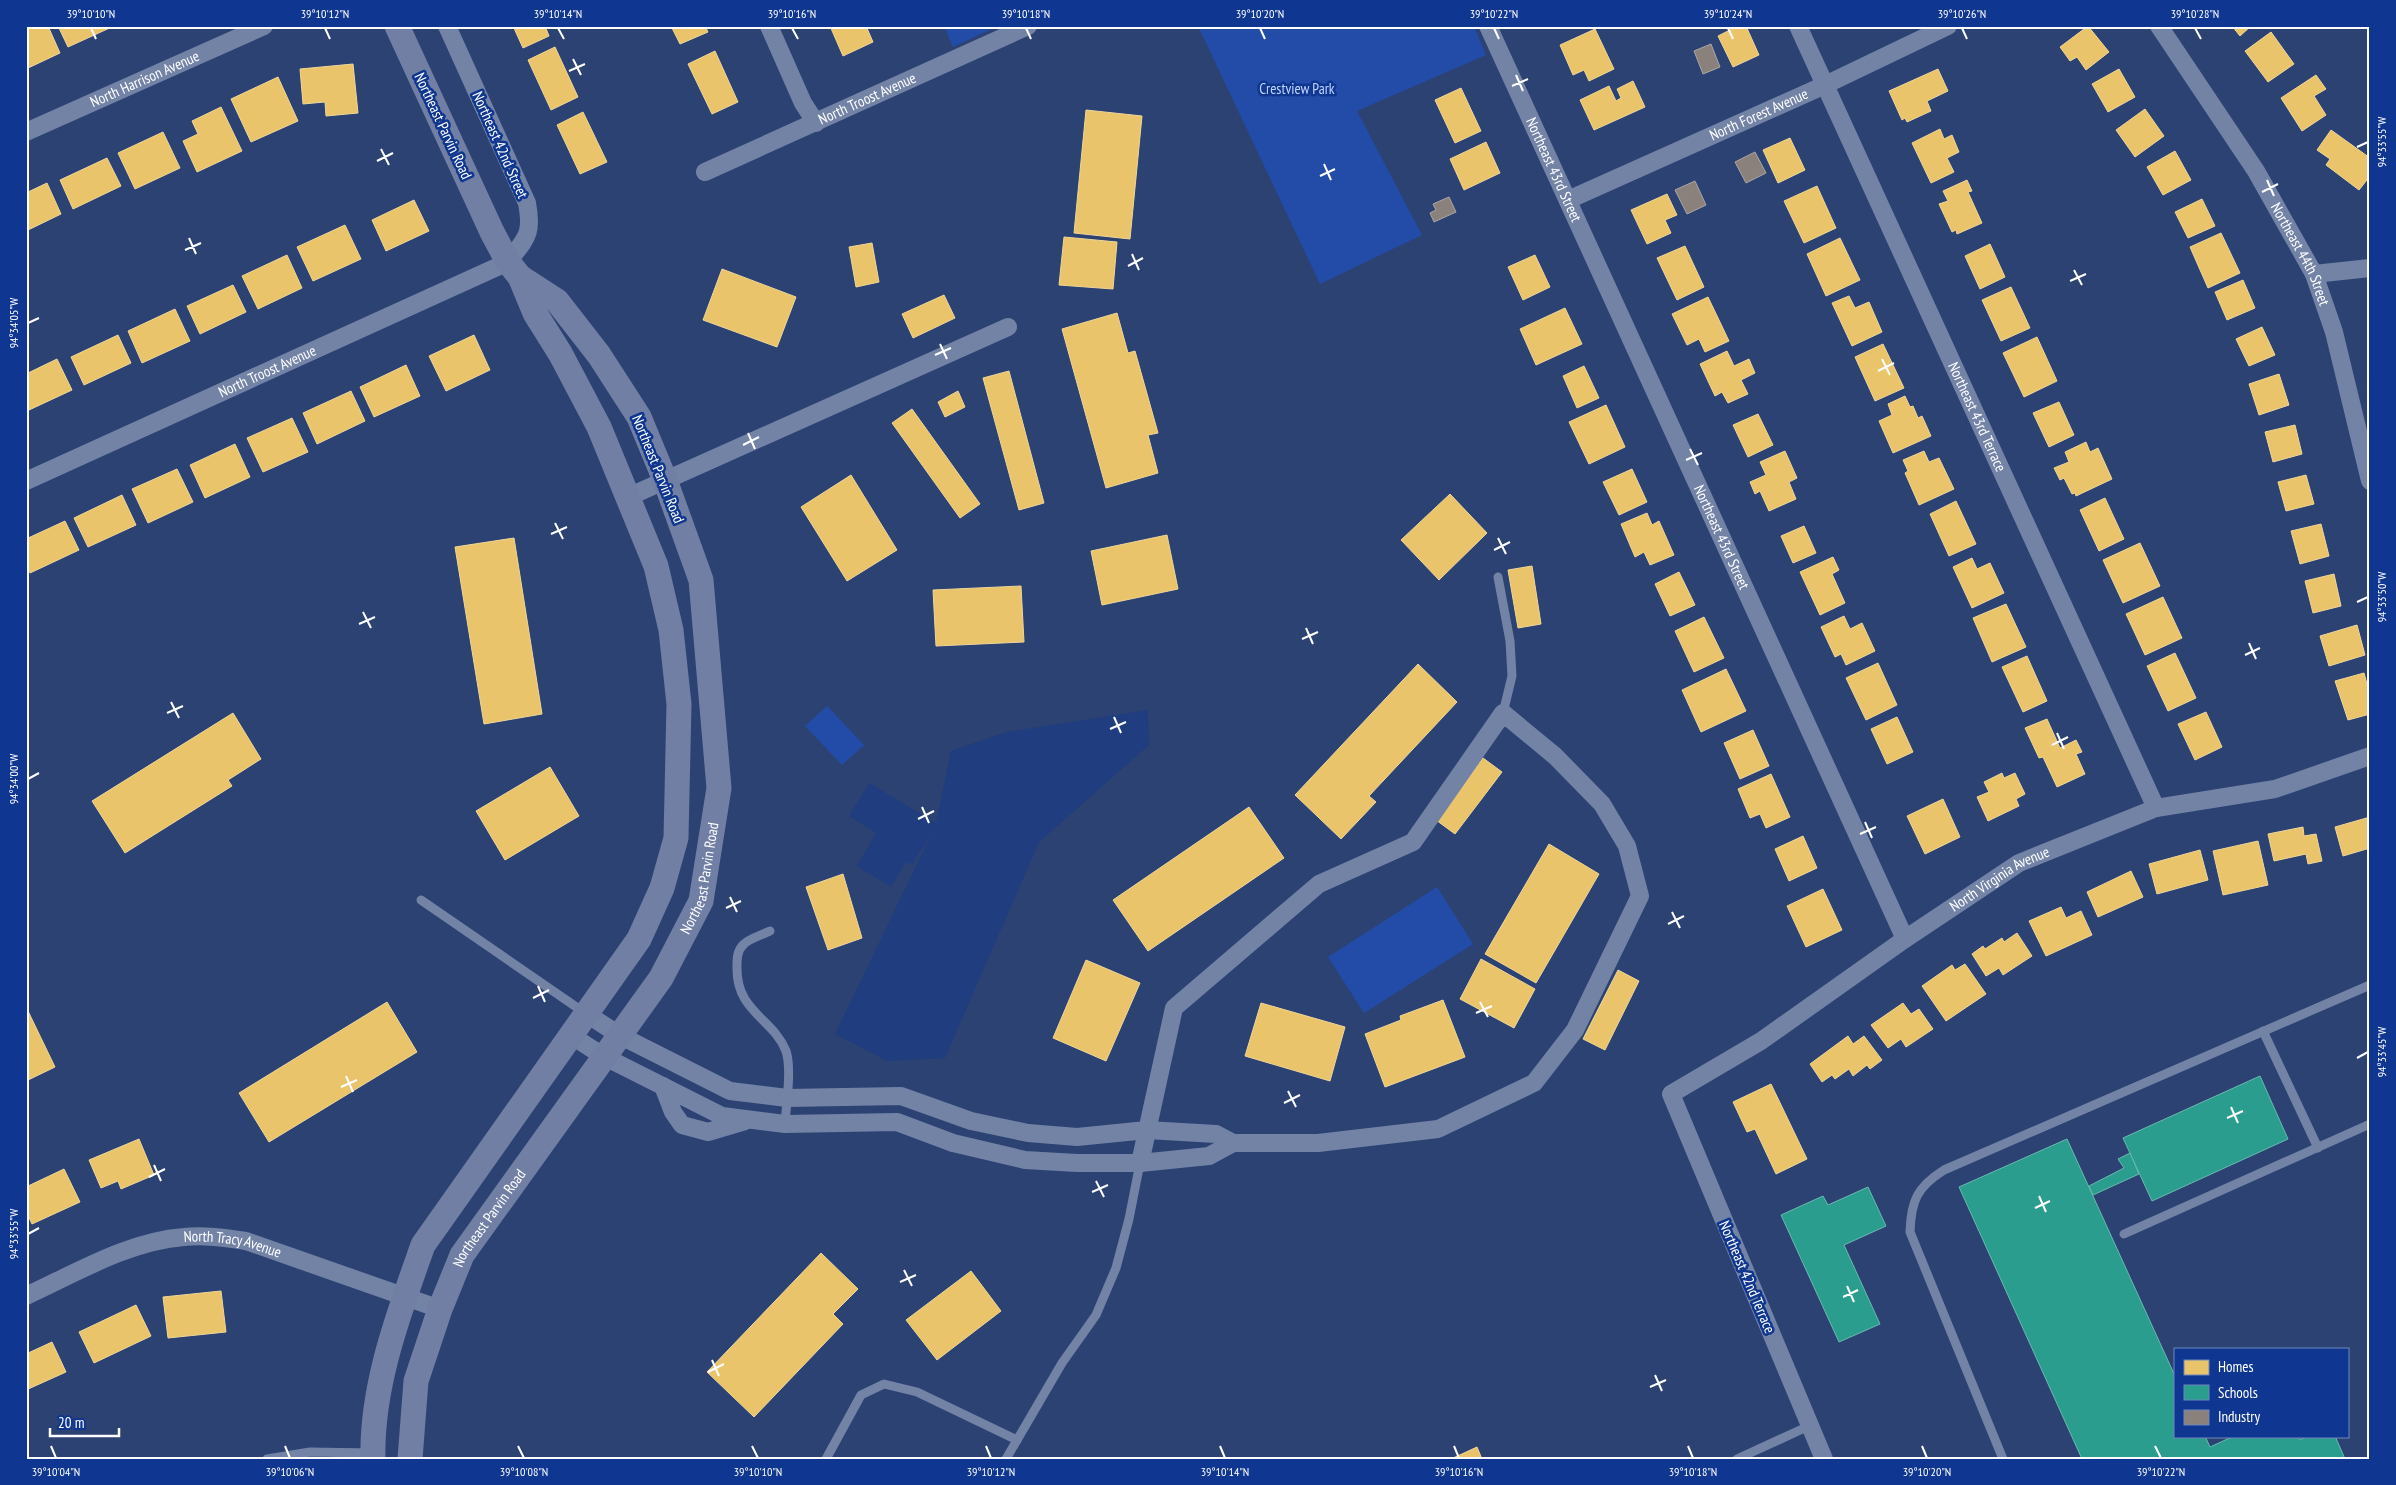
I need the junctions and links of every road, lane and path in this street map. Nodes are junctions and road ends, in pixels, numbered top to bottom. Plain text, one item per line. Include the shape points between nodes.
1 (264, 26) edge
2 (397, 26) edge
3 (447, 26) edge
4 (769, 26) edge
5 (1028, 26) edge
6 (1488, 26) edge
7 (1798, 26) edge
8 (1948, 26) edge
9 (2158, 26) edge
10 (1825, 85) junction
11 (816, 124) junction
12 (26, 132) edge
13 (705, 172) dead end
14 (1568, 200) junction
15 (2370, 268) edge
16 (514, 270) junction
17 (2314, 274) junction
18 (1008, 326) dead end
19 (665, 480) junction
20 (26, 481) edge
21 (2370, 482) edge
22 (628, 496) junction
23 (1498, 578) dead end
24 (1503, 713) junction
25 (2370, 756) edge
26 (2156, 808) junction
27 (421, 900) dead end
28 (770, 931) dead end
29 (1905, 939) junction
30 (2370, 985) edge
31 (587, 1014) junction
32 (2263, 1031) junction
33 (619, 1035) junction
34 (572, 1036) junction
35 (603, 1056) junction
36 (687, 1069) junction
37 (669, 1089) junction
38 (1671, 1094) joint
39 (787, 1098) junction
40 (749, 1120) junction
41 (785, 1124) junction
42 (2370, 1124) edge
43 (1147, 1130) junction
44 (1233, 1143) junction
45 (2318, 1148) junction
46 (1140, 1163) junction
47 (2124, 1234) dead end
48 (26, 1296) edge
49 (405, 1297) junction
50 (440, 1309) junction
51 (1810, 1426) junction
52 (1017, 1440) junction
53 (373, 1456) edge
54 (410, 1457) edge
55 (267, 1459) edge
56 (826, 1459) edge
57 (1006, 1459) edge
58 (1738, 1459) edge
59 (1824, 1459) edge
60 (2003, 1459) edge

1 - 12 street, North Harrison Avenue
2 - 16 main road, Northeast Parvin Road
3 - 16 street, Northeast 42nd Street via 527,204 531,222
4 - 11 street
5 - 11 street, North Troost Avenue
6 - 14 street, Northeast 43rd Street
7 - 10 street, Northeast 43rd Terrace
8 - 10 street, North Forest Avenue
9 - 17 street, Northeast 44th Street via 2256,172
10 - 14 street, North Forest Avenue
10 - 26 street, Northeast 43rd Terrace
11 - 13 street, North Troost Avenue
14 - 29 street, Northeast 43rd Street
15 - 17 street
16 - 19 main road, Northeast Parvin Road via 557,301 599,355 639,417
16 - 20 street, North Troost Avenue
16 - 22 main road, Northeast Parvin Road via 600,427
17 - 21 street, Northeast 44th Street via 2334,332
18 - 19 street
19 - 22 street
19 - 33 main road, Northeast Parvin Road via 701,580 719,788 700,901 661,978
22 - 31 main road, Northeast Parvin Road via 656,566 671,630 679,704 676,838 662,888 639,939
23 - 24 lane via 1510,641 1512,676
24 - 43 street via 1413,842 1319,884 1174,1008
24 - 44 street via 1555,756 1602,804 1627,846 1640,896 1575,1030 1534,1083 1438,1129 1318,1143
25 - 26 street, North Virginia Avenue via 2275,789
26 - 29 street, North Virginia Avenue via 2019,863
27 - 31 lane
28 - 39 lane via 743,944 736,956 736,981 747,1003 786,1052
29 - 38 street, North Virginia Avenue via 1761,1041
30 - 32 lane
31 - 33 street
31 - 34 main road, Northeast Parvin Road
32 - 45 lane
32 - 60 lane via 1944,1170 1920,1191 1913,1203 1910,1232
33 - 35 main road, Northeast Parvin Road
33 - 36 street
34 - 35 street
34 - 49 main road, Northeast Parvin Road via 423,1245
35 - 37 street
35 - 50 main road, Northeast Parvin Road via 462,1255
36 - 37 street
36 - 39 street via 730,1091
37 - 40 street via 722,1116
37 - 40 street via 673,1112 682,1125 708,1132
38 - 51 street, Northeast 42nd Terrace
39 - 41 lane
39 - 43 street via 901,1096 971,1121 1028,1133 1077,1137
40 - 41 street
41 - 46 street via 896,1122 953,1143 1025,1160
42 - 45 lane
43 - 44 street via 1216,1134
43 - 46 street
44 - 46 street via 1209,1156
45 - 47 lane
46 - 52 lane via 1116,1268 1099,1307
48 - 49 street, North Tracy Avenue via 125,1251 155,1241 215,1237 246,1241
49 - 50 street, North Tracy Avenue
49 - 53 main road, Northeast Parvin Road via 378,1391
50 - 54 main road, Northeast Parvin Road via 416,1381
51 - 58 lane
51 - 59 street, Northeast 42nd Terrace
52 - 56 lane via 917,1392 884,1384 861,1395
52 - 57 lane
53 - 54 main road
53 - 55 lane via 310,1452

